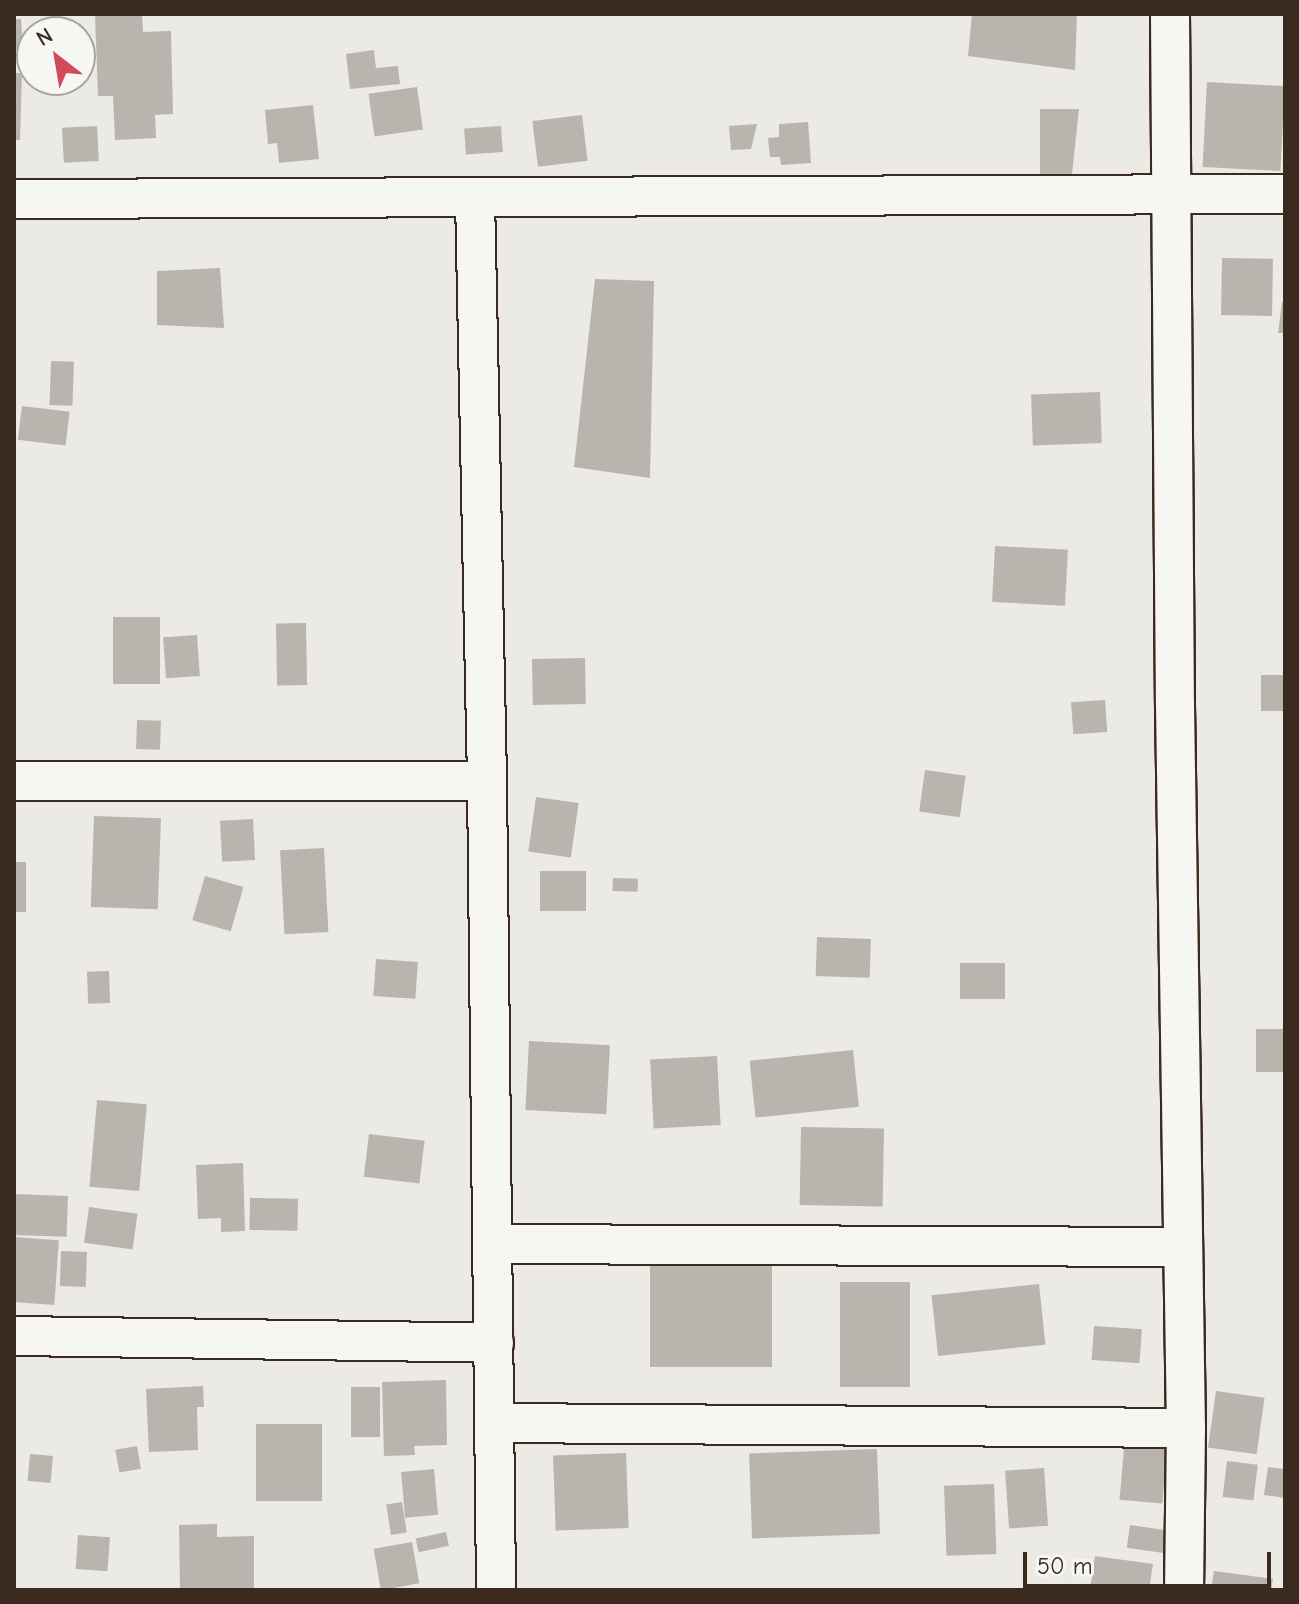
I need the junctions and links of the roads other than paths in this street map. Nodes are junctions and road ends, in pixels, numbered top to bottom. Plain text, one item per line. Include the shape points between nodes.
1 (1170, 14) edge
2 (1170, 194) junction
3 (1285, 194) edge
4 (475, 197) junction
5 (14, 199) edge
6 (14, 781) edge
7 (487, 781) junction
8 (493, 1244) junction
9 (1182, 1247) junction
10 (14, 1336) edge
11 (494, 1343) junction
12 (495, 1423) junction
13 (1186, 1428) junction
14 (496, 1590) edge
15 (1184, 1590) edge

1 - 2 street
2 - 3 street
2 - 4 street
2 - 9 street
4 - 5 street
4 - 7 street
6 - 7 street
7 - 8 street
8 - 9 street
8 - 11 street
9 - 13 street
10 - 11 street
11 - 12 street
12 - 13 street
12 - 14 street
13 - 15 street

